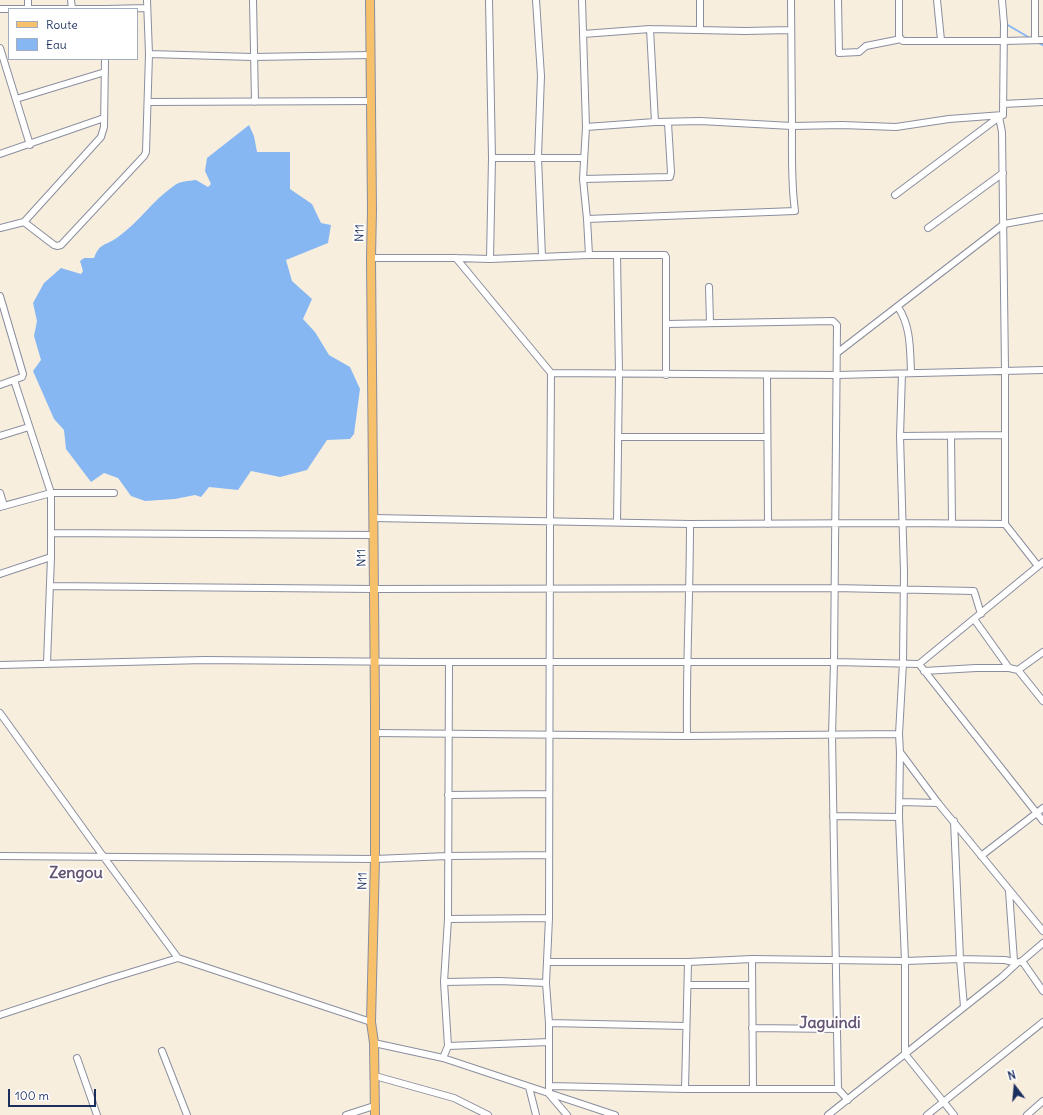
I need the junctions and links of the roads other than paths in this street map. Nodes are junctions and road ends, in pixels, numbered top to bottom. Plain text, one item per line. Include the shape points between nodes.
1 (147, 0) edge
2 (253, 0) edge
3 (370, 0) edge
4 (489, 0) edge
5 (536, 0) edge
6 (582, 0) edge
7 (700, 0) edge
8 (791, 0) edge
9 (838, 0) edge
10 (899, 0) edge
11 (938, 0) edge
12 (1002, 0) edge
13 (1035, 0) edge
14 (138, 8) edge
15 (147, 8) junction
16 (650, 29) junction
17 (700, 30) junction
18 (791, 30) junction
19 (583, 34) junction
20 (901, 39) junction
21 (941, 40) junction
22 (1035, 40) junction
23 (1043, 40) edge
24 (1004, 41) junction
25 (1043, 43) edge
26 (0, 48) edge
27 (149, 54) junction
28 (371, 55) junction
29 (253, 57) junction
30 (105, 60) edge
31 (105, 72) junction
32 (16, 99) junction
33 (371, 101) junction
34 (148, 102) junction
35 (254, 102) junction
36 (1043, 102) edge
37 (1003, 104) junction
38 (1001, 116) junction
39 (104, 118) junction
40 (655, 122) junction
41 (668, 123) junction
42 (792, 126) junction
43 (586, 127) junction
44 (30, 145) junction
45 (0, 154) edge
46 (538, 157) junction
47 (492, 158) junction
48 (584, 158) junction
49 (1003, 173) junction
50 (583, 179) junction
51 (895, 196) dead end
52 (1043, 217) edge
53 (587, 219) junction
54 (24, 222) junction
55 (1004, 224) junction
56 (0, 228) edge
57 (928, 228) dead end
58 (589, 255) junction
59 (617, 255) junction
60 (542, 257) junction
61 (371, 258) junction
62 (456, 258) junction
63 (490, 259) junction
64 (709, 287) dead end
65 (0, 296) edge
66 (898, 307) junction
67 (710, 323) junction
68 (666, 324) junction
69 (837, 353) junction
70 (1005, 370) junction
71 (1043, 370) edge
72 (911, 372) junction
73 (551, 373) junction
74 (619, 374) junction
75 (666, 374) junction
76 (767, 374) junction
77 (902, 374) junction
78 (837, 375) junction
79 (14, 380) junction
80 (0, 385) edge
81 (29, 427) junction
82 (1005, 435) junction
83 (0, 436) edge
84 (900, 436) junction
85 (951, 436) junction
86 (619, 437) junction
87 (768, 437) junction
88 (51, 492) junction
89 (0, 493) edge
90 (114, 493) dead end
91 (2, 507) edge
92 (373, 518) junction
93 (550, 522) junction
94 (617, 522) junction
95 (835, 523) junction
96 (903, 523) junction
97 (952, 523) junction
98 (690, 524) junction
99 (768, 524) junction
100 (1005, 524) junction
101 (51, 533) junction
102 (374, 535) junction
103 (51, 557) junction
104 (1041, 564) edge
105 (0, 574) edge
106 (50, 586) junction
107 (550, 588) junction
108 (690, 588) junction
109 (834, 588) junction
110 (374, 589) junction
111 (903, 591) junction
112 (981, 614) junction
113 (974, 619) junction
114 (1043, 652) edge
115 (375, 661) junction
116 (449, 662) junction
117 (550, 662) junction
118 (834, 662) junction
119 (47, 663) junction
120 (687, 663) junction
121 (903, 663) junction
122 (919, 664) junction
123 (0, 665) edge
124 (1009, 668) junction
125 (1018, 670) junction
126 (924, 671) junction
127 (1043, 701) edge
128 (0, 713) edge
129 (375, 732) junction
130 (448, 733) junction
131 (549, 734) junction
132 (899, 734) junction
133 (687, 735) junction
134 (832, 735) junction
135 (900, 752) junction
136 (549, 794) junction
137 (448, 795) junction
138 (900, 802) junction
139 (938, 803) junction
140 (1043, 808) edge
141 (1037, 813) junction
142 (833, 816) junction
143 (899, 817) junction
144 (954, 821) junction
145 (1043, 821) edge
146 (549, 855) junction
147 (0, 856) edge
148 (103, 856) junction
149 (448, 856) junction
150 (981, 856) junction
151 (375, 859) junction
152 (1009, 891) junction
153 (549, 918) junction
154 (448, 919) junction
155 (1043, 931) edge
156 (1043, 943) edge
157 (178, 958) junction
158 (960, 959) junction
159 (752, 960) junction
160 (837, 961) junction
161 (905, 961) junction
162 (547, 962) junction
163 (688, 962) junction
164 (1017, 962) junction
165 (444, 982) junction
166 (546, 983) junction
167 (688, 985) junction
168 (752, 985) junction
169 (1043, 991) edge
170 (964, 1007) junction
171 (0, 1015) edge
172 (371, 1022) junction
173 (1043, 1022) edge
174 (549, 1023) junction
175 (686, 1026) junction
176 (752, 1028) junction
177 (837, 1029) junction
178 (549, 1042) junction
179 (374, 1043) junction
180 (448, 1046) junction
181 (162, 1051) dead end
182 (906, 1054) junction
183 (77, 1058) dead end
184 (444, 1058) junction
185 (375, 1076) junction
186 (549, 1086) junction
187 (529, 1087) junction
188 (685, 1089) junction
189 (753, 1089) junction
190 (838, 1089) junction
191 (549, 1094) junction
192 (848, 1100) junction
193 (1043, 1101) edge
194 (944, 1102) junction
195 (374, 1106) junction
196 (97, 1115) edge
197 (187, 1115) edge
198 (346, 1115) edge
199 (375, 1115) edge
200 (488, 1115) edge
201 (536, 1115) edge
202 (567, 1115) edge
203 (615, 1115) edge
204 (828, 1115) edge
205 (927, 1115) edge
206 (954, 1115) edge
207 (1027, 1115) edge

1 - 15 street
2 - 29 street
3 - 28 main road, N11
4 - 47 street
5 - 46 street via 541,76
6 - 19 street
7 - 17 street
8 - 18 street
9 - 20 street via 839,53 859,52 866,46
10 - 20 street
11 - 21 street
12 - 24 street
13 - 22 street
14 - 15 street
15 - 27 street
16 - 17 street
16 - 19 street
16 - 40 street
17 - 18 street
18 - 42 street
19 - 43 street
20 - 21 street
21 - 24 street
22 - 23 street
22 - 24 street
23 - 25 street
24 - 37 street
26 - 32 street
27 - 29 street
27 - 34 street
28 - 29 street
28 - 33 main road, N11
29 - 35 street
30 - 31 street
31 - 32 street
31 - 39 street
32 - 44 street
33 - 35 street
33 - 61 main road, N11
34 - 35 street
34 - 54 street via 144,156 61,245 54,245
36 - 37 street
37 - 38 street
38 - 42 street via 949,119 896,127
38 - 49 street
38 - 51 street
39 - 44 street
39 - 54 street via 101,136
40 - 41 street
40 - 43 street
41 - 42 street via 700,121
41 - 50 street via 670,177
42 - 53 street via 792,190 796,211
43 - 48 street
44 - 45 street
46 - 47 street
46 - 48 street
46 - 60 street
47 - 63 street
48 - 50 street
49 - 55 street
49 - 57 street
50 - 53 street
52 - 55 street
53 - 58 street
54 - 56 street
55 - 66 street
55 - 70 street
58 - 59 street
58 - 60 street
59 - 68 street via 665,256
59 - 74 street
60 - 63 street
61 - 62 street
61 - 92 main road, N11
62 - 63 street
62 - 73 street
64 - 67 street
65 - 79 street via 23,372 22,377
66 - 69 street
66 - 72 street via 909,340
67 - 68 street
67 - 69 street via 832,320 837,325
68 - 75 street
69 - 78 street
70 - 71 street
70 - 72 street
70 - 82 street
72 - 77 street
73 - 74 street
73 - 93 street
74 - 75 street
74 - 86 street
75 - 76 street
76 - 78 street
76 - 87 street
77 - 78 street
77 - 84 street
78 - 95 street
79 - 80 street
79 - 81 street
81 - 83 street
81 - 88 street
82 - 85 street
82 - 100 street
84 - 85 street
84 - 96 street
85 - 97 street
86 - 87 street
86 - 94 street
87 - 99 street
88 - 90 street
88 - 91 street
88 - 101 street
89 - 91 street
92 - 93 street
92 - 102 main road, N11
93 - 94 street
93 - 107 street
94 - 98 street
95 - 96 street
95 - 99 street
95 - 109 street
96 - 97 street
96 - 111 street
97 - 100 street
98 - 99 street
98 - 108 street
100 - 104 street
101 - 102 street
101 - 103 street
102 - 110 main road, N11
103 - 105 street
103 - 106 street
104 - 112 street
106 - 110 street
106 - 119 street
107 - 108 street
107 - 110 street
107 - 117 street
108 - 109 street
108 - 120 street
109 - 111 street
109 - 118 street
110 - 115 main road, N11
111 - 112 street via 974,591
111 - 121 street
112 - 113 street
113 - 122 street
113 - 124 street
114 - 125 street
115 - 116 street
115 - 119 street via 205,660
115 - 129 main road, N11
116 - 117 street
116 - 130 street
117 - 120 street
117 - 131 street
118 - 120 street
118 - 121 street
118 - 134 street
119 - 123 street
120 - 133 street
121 - 122 street
121 - 132 street
122 - 126 street
124 - 125 street
124 - 126 street
125 - 127 street
126 - 141 street
128 - 148 street
129 - 130 street
129 - 151 main road, N11
130 - 131 street
130 - 137 street
131 - 133 street
131 - 136 street
132 - 134 street
132 - 135 street
133 - 134 street
134 - 142 street
135 - 138 street
135 - 139 street
136 - 137 street
136 - 146 street
137 - 149 street
138 - 139 street
138 - 143 street
139 - 144 street
140 - 141 street
141 - 145 street
141 - 150 street
142 - 143 street
142 - 160 street
143 - 161 street
144 - 150 street
144 - 158 street
146 - 149 street
146 - 153 street
147 - 148 street
148 - 151 street
148 - 157 street
149 - 151 street
149 - 154 street
150 - 152 street
151 - 172 main road, N11
152 - 155 street
152 - 164 street
153 - 154 street
153 - 162 street
154 - 165 street
156 - 164 street
157 - 171 street
157 - 172 street
158 - 161 street
158 - 164 street
158 - 170 street
159 - 160 street
159 - 163 street
159 - 168 street
160 - 161 street
160 - 177 street
161 - 182 street
162 - 163 street
162 - 166 street
163 - 167 street
164 - 169 street
164 - 170 street
165 - 166 street
165 - 180 street
166 - 174 street
167 - 168 street
167 - 175 street
168 - 176 street
170 - 182 street
172 - 179 main road, N11
173 - 194 street
174 - 175 street
174 - 178 street
175 - 188 street
176 - 177 street
176 - 189 street
177 - 190 street
178 - 180 street
178 - 186 street
179 - 184 street
179 - 185 main road, N11
180 - 184 street
181 - 197 street
182 - 192 street
182 - 194 street
183 - 196 street
184 - 187 street
185 - 195 main road, N11
185 - 200 street via 454,1098
186 - 188 street
186 - 191 street
187 - 191 street
187 - 201 street
188 - 189 street
189 - 190 street
190 - 192 street
191 - 202 street
191 - 203 street
192 - 204 street
193 - 207 street
194 - 205 street
194 - 206 street
195 - 198 street
195 - 199 main road, N11

